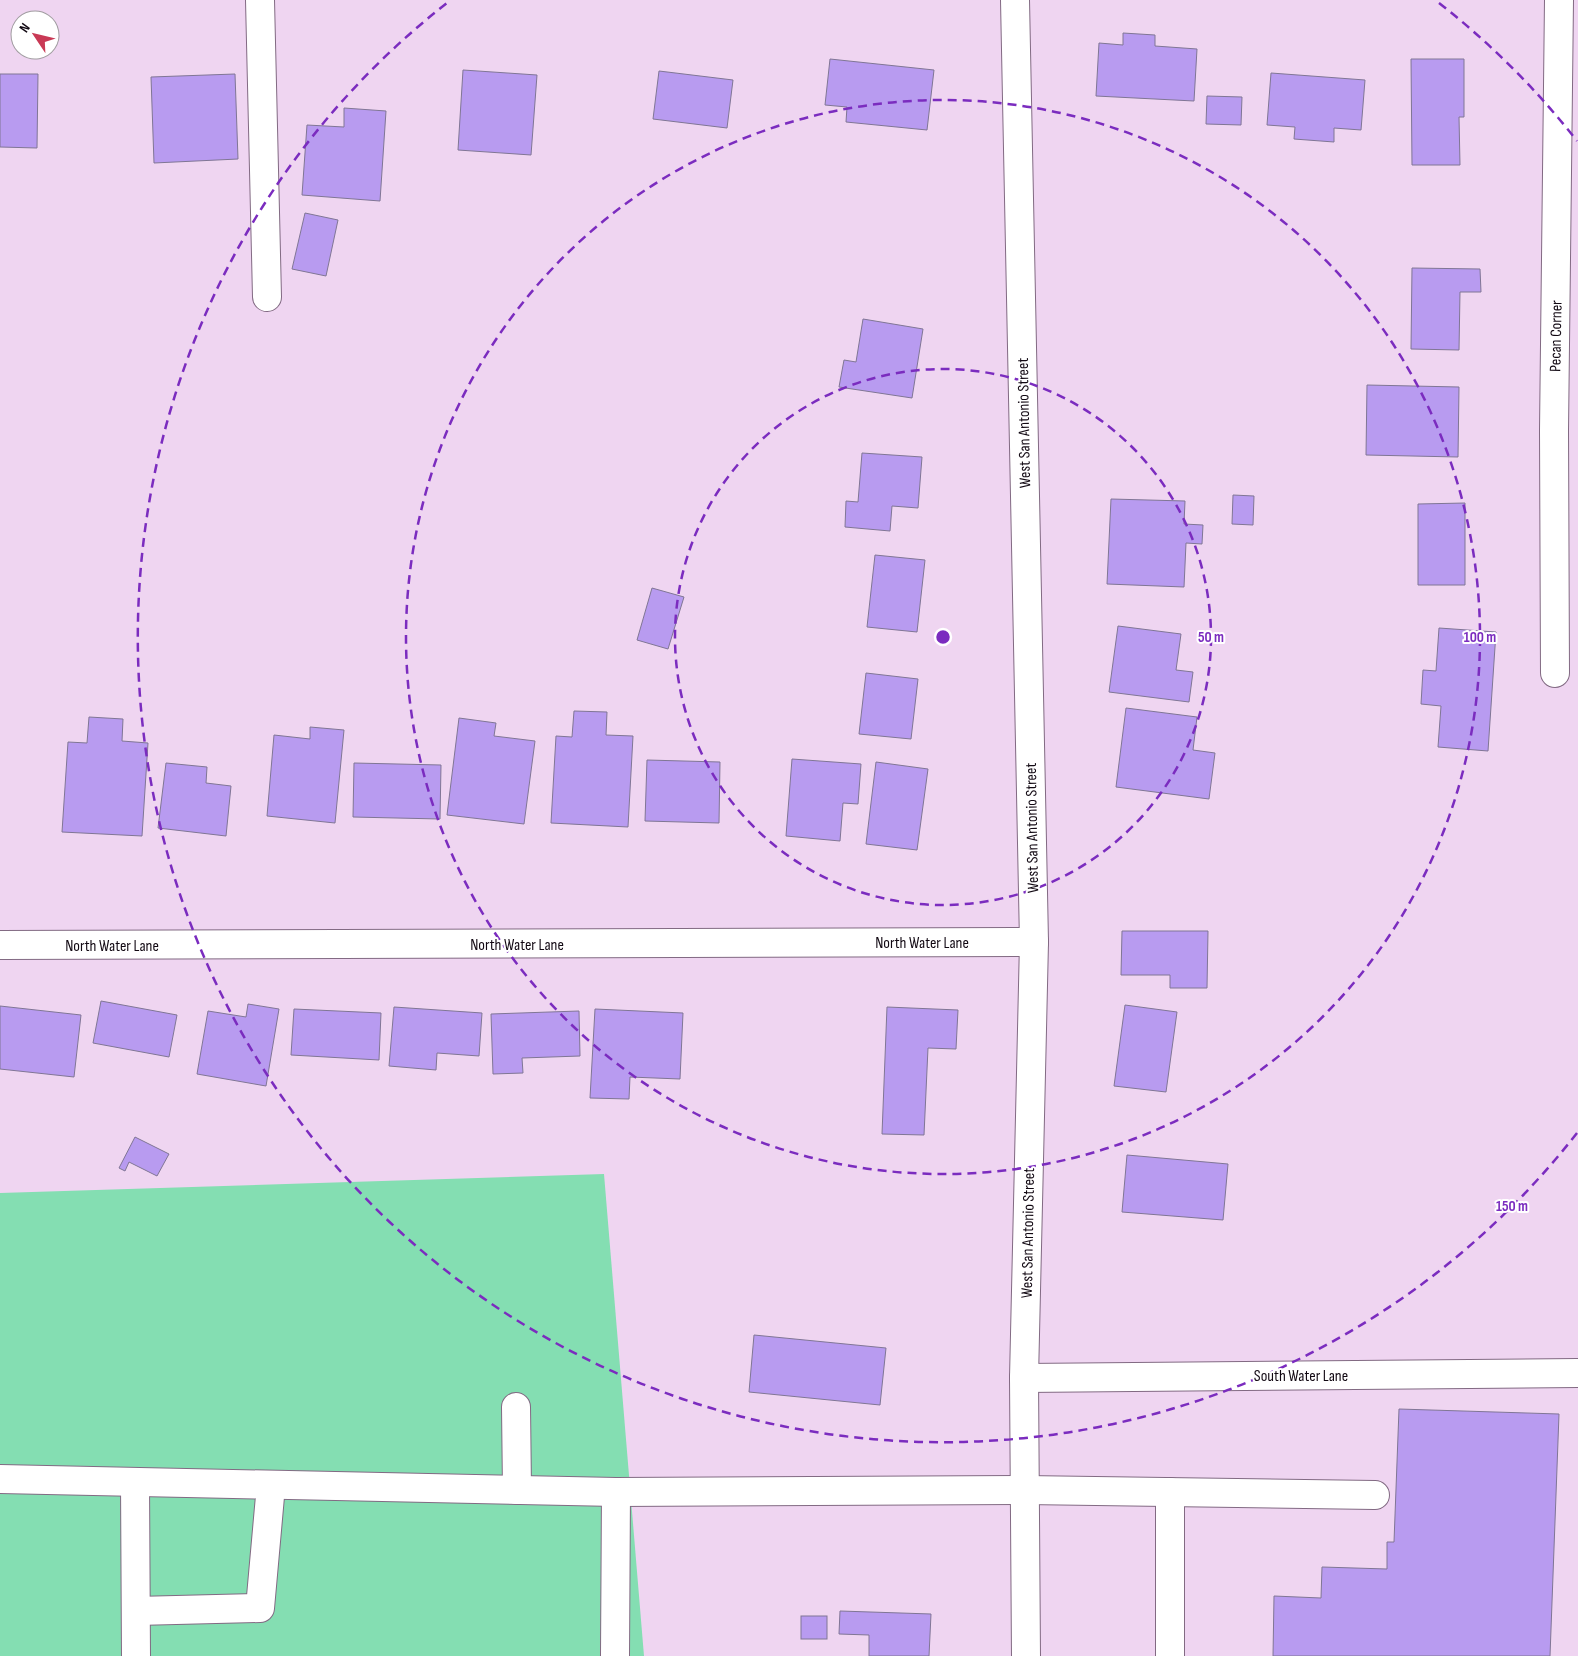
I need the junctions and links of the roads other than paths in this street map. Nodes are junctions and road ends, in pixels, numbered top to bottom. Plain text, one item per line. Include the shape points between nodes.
1 (260, 0) edge
2 (1014, 0) edge
3 (1559, 0) edge
4 (267, 297) dead end
5 (1566, 430) edge
6 (1555, 672) dead end
7 (1034, 942) junction
8 (0, 945) edge
9 (1578, 1373) edge
10 (1024, 1378) junction
11 (516, 1407) dead end
12 (0, 1480) edge
13 (134, 1482) junction
14 (271, 1485) junction
15 (517, 1490) junction
16 (1025, 1490) junction
17 (616, 1492) junction
18 (1170, 1492) junction
19 (1375, 1495) dead end
20 (136, 1611) junction
21 (136, 1656) edge
22 (615, 1656) edge
23 (1026, 1656) edge
24 (1170, 1656) edge

1 - 4 street
2 - 7 street, West San Antonio Street
3 - 5 street, Pecan Corner
5 - 6 street, Pecan Corner
7 - 8 street, North Water Lane
7 - 10 street, West San Antonio Street
9 - 10 street, South Water Lane
10 - 16 street, West San Antonio Street
11 - 15 street
12 - 13 street
13 - 14 street
13 - 20 street
14 - 15 street
14 - 20 street via 260,1608
15 - 17 street
16 - 17 street
16 - 18 street
16 - 23 street, West San Antonio Street
17 - 22 street
18 - 19 street
18 - 24 street
20 - 21 street

